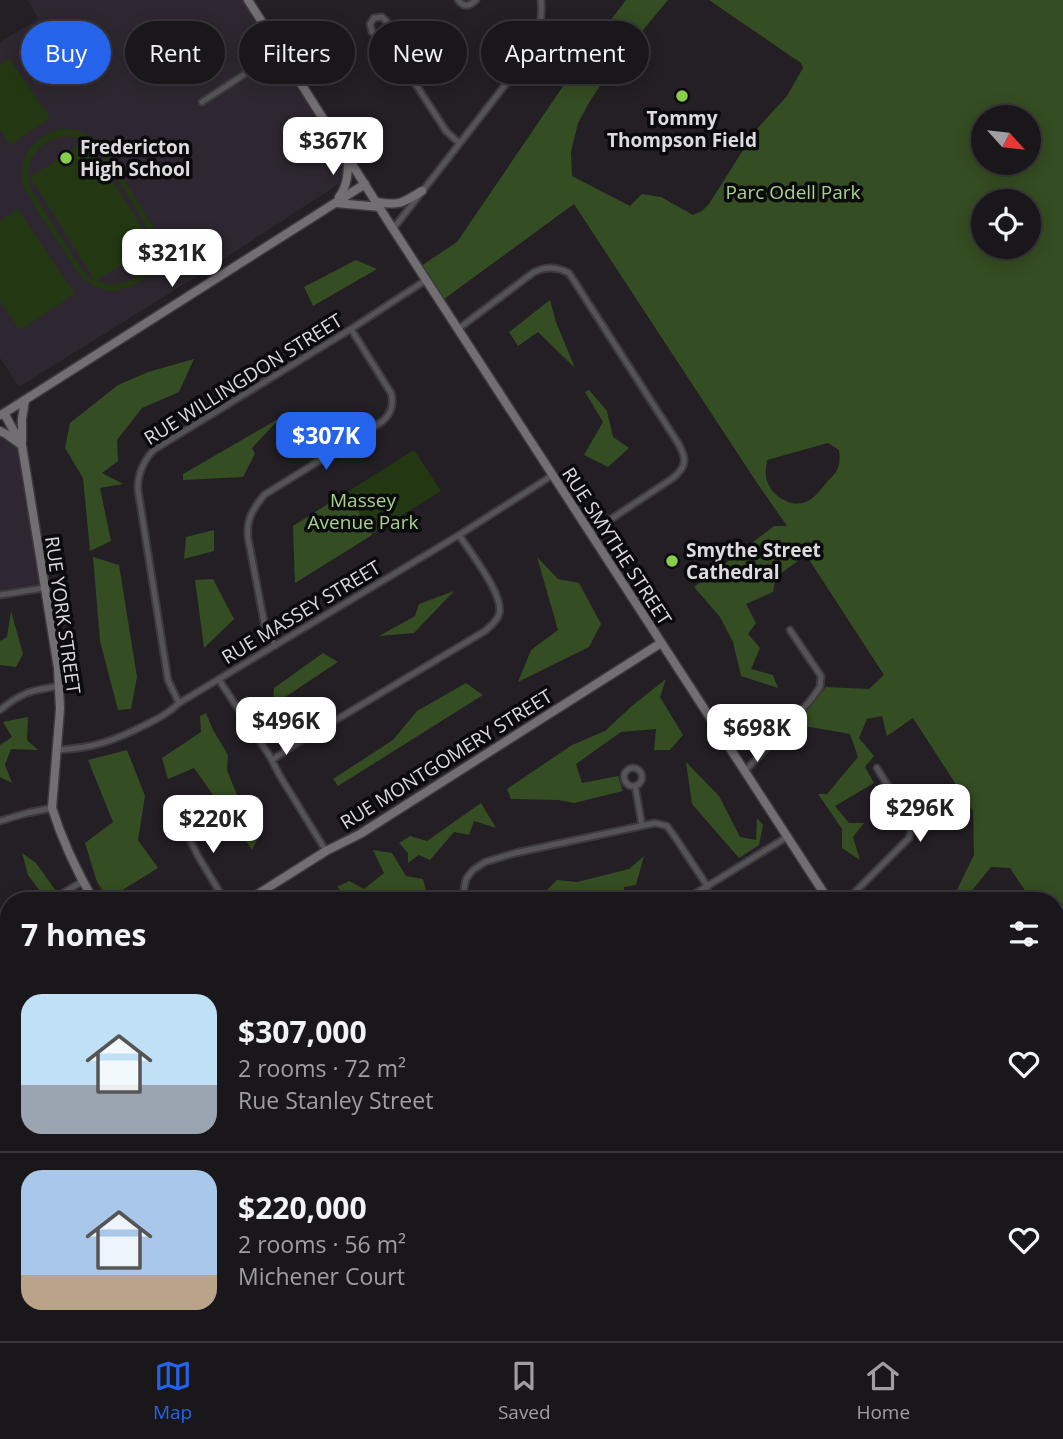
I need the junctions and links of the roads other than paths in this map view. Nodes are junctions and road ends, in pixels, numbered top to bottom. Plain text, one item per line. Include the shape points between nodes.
1 (248, 0) edge
2 (458, 0) edge
3 (476, 0) edge
4 (541, 0) edge
5 (261, 21) edge
6 (387, 40) joint
7 (239, 78) edge
8 (301, 84) edge
9 (416, 84) edge
10 (202, 102) dead end
11 (459, 143) junction
12 (348, 157) junction
13 (365, 184) junction
14 (422, 191) junction
15 (336, 203) junction
16 (378, 204) junction
17 (393, 229) junction
18 (426, 280) junction
19 (351, 329) junction
20 (458, 329) junction
21 (25, 400) junction
22 (2, 414) edge
23 (0, 431) edge
24 (22, 446) junction
25 (553, 475) junction
26 (590, 533) junction
27 (459, 535) junction
28 (44, 588) junction
29 (0, 595) edge
30 (790, 630) dead end
31 (661, 643) junction
32 (275, 645) junction
33 (219, 680) junction
34 (60, 685) junction
35 (179, 703) junction
36 (0, 710) edge
37 (57, 750) junction
38 (272, 760) junction
39 (877, 768) dead end
40 (745, 771) junction
41 (635, 786) dead end
42 (52, 807) junction
43 (180, 820) dead end
44 (0, 821) edge
45 (642, 825) junction
46 (787, 836) junction
47 (326, 851) junction
48 (83, 881) junction
49 (708, 887) junction
50 (65, 892) edge
51 (89, 892) edge
52 (220, 892) edge
53 (261, 892) edge
54 (464, 892) edge
55 (699, 892) edge
56 (823, 892) edge
57 (855, 892) edge

1 - 5 street, RUE SMYTHE STREET
2 - 3 street via 468,6
4 - 11 street via 542,18 533,47
6 - 6 street via 386,20 374,18 372,32
7 - 10 street
8 - 12 street, RUE SMYTHE STREET
9 - 11 street
11 - 14 street
12 - 13 street, RUE SMYTHE STREET
12 - 15 street via 345,190
13 - 15 street
13 - 16 street, RUE SMYTHE STREET
14 - 16 street via 400,204
14 - 17 street
15 - 16 street
15 - 21 street
16 - 17 street, RUE SMYTHE STREET
17 - 18 street, RUE SMYTHE STREET
18 - 19 street, RUE WILLINGDON STREET
18 - 20 street, RUE SMYTHE STREET
19 - 32 street via 391,393 390,414 264,495 253,512 248,538 265,627
19 - 35 street, RUE WILLINGDON STREET via 147,456 138,490 168,680
20 - 25 street, RUE SMYTHE STREET
20 - 26 street via 534,272 557,267 569,273 678,443 684,461 673,478
21 - 22 street
21 - 24 street
22 - 24 street, RUE YORK STREET
23 - 24 street
24 - 28 street, RUE YORK STREET
25 - 26 street, RUE SMYTHE STREET
25 - 27 street, RUE MASSEY STREET
26 - 31 street, RUE SMYTHE STREET
27 - 32 street, RUE MASSEY STREET
27 - 38 street via 496,591 500,613 495,622
28 - 29 street
28 - 34 street, RUE YORK STREET
30 - 40 street via 821,676 821,687
31 - 40 street, RUE SMYTHE STREET
31 - 47 street, RUE MONTGOMERY STREET
32 - 33 street, RUE MASSEY STREET
33 - 35 street, RUE MASSEY STREET
33 - 38 street
34 - 36 street via 27,692
34 - 37 street, RUE YORK STREET
35 - 37 street, RUE MASSEY STREET via 169,713 113,741
37 - 42 street, RUE YORK STREET
38 - 47 street
39 - 57 street via 911,830 909,838
40 - 46 street, RUE SMYTHE STREET
41 - 45 street
42 - 44 street
42 - 48 street, RUE YORK STREET
43 - 52 street
45 - 49 street via 667,827
45 - 54 street via 485,862 466,879
46 - 49 street
46 - 56 street, RUE SMYTHE STREET
47 - 53 street, RUE MONTGOMERY STREET
48 - 50 street
48 - 51 street, RUE YORK STREET
49 - 55 street

